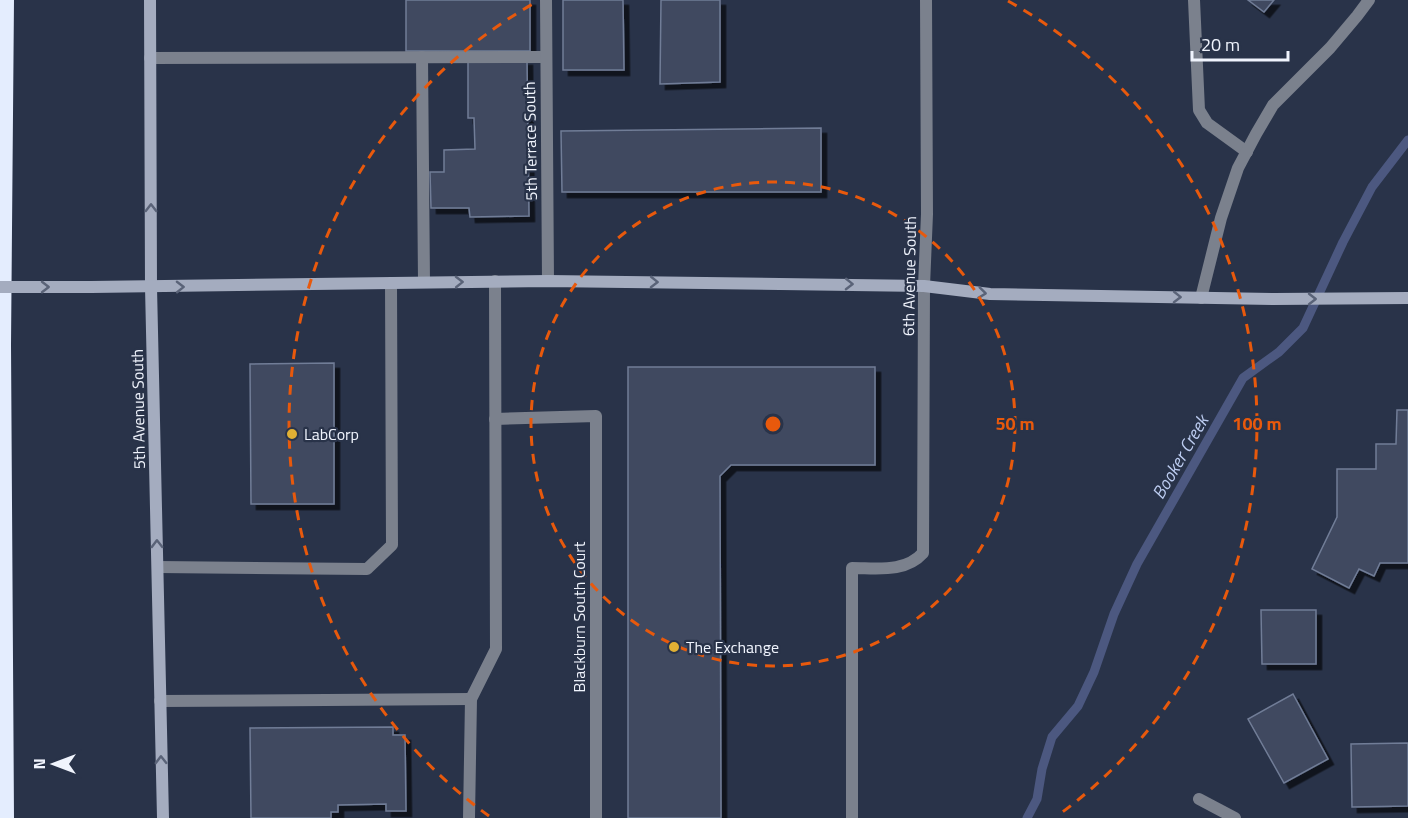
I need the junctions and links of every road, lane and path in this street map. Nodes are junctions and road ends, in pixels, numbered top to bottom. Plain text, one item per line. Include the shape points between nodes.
1 (5, 0) edge
2 (150, 0) edge
3 (546, 0) edge
4 (926, 0) edge
5 (1194, 0) edge
6 (1368, 0) edge
7 (422, 57) junction
8 (546, 57) junction
9 (150, 58) junction
10 (1246, 152) junction
11 (495, 281) junction
12 (548, 281) junction
13 (424, 282) junction
14 (391, 283) junction
15 (924, 286) junction
16 (0, 287) edge
17 (151, 287) junction
18 (1201, 298) junction
19 (1408, 298) edge
20 (495, 419) junction
21 (158, 567) junction
22 (471, 699) junction
23 (160, 701) junction
24 (1199, 799) dead end
25 (5, 818) edge
26 (163, 818) edge
27 (469, 818) edge
28 (596, 818) edge
29 (852, 818) edge
30 (1235, 818) edge

1 - 25 highway
2 - 9 main road, 5th Avenue South
3 - 8 street, 5th Terrace South
4 - 15 street, 6th Avenue South
5 - 10 street via 1199,110 1207,123
6 - 10 street via 1330,48 1273,105
7 - 8 street
7 - 9 street
7 - 13 street
8 - 12 street, 5th Terrace South
17 -> 9 main road, 5th Avenue South
10 - 18 street via 1221,218
11 - 12 main road
13 -> 11 main road
11 - 20 street
12 -> 15 main road
13 - 14 main road
17 -> 14 main road
14 - 21 street via 392,545 367,568
15 -> 18 main road via 990,294
15 - 29 street, 6th Avenue South via 923,553 900,567 852,568
16 -> 17 main road, bridge
21 -> 17 main road, 5th Avenue South
18 -> 19 main road
20 - 22 street via 496,649
20 - 28 street, Blackburn South Court via 596,416
21 - 23 main road, 5th Avenue South
22 - 23 street
22 - 27 street
26 -> 23 main road, 5th Avenue South
24 - 30 street

